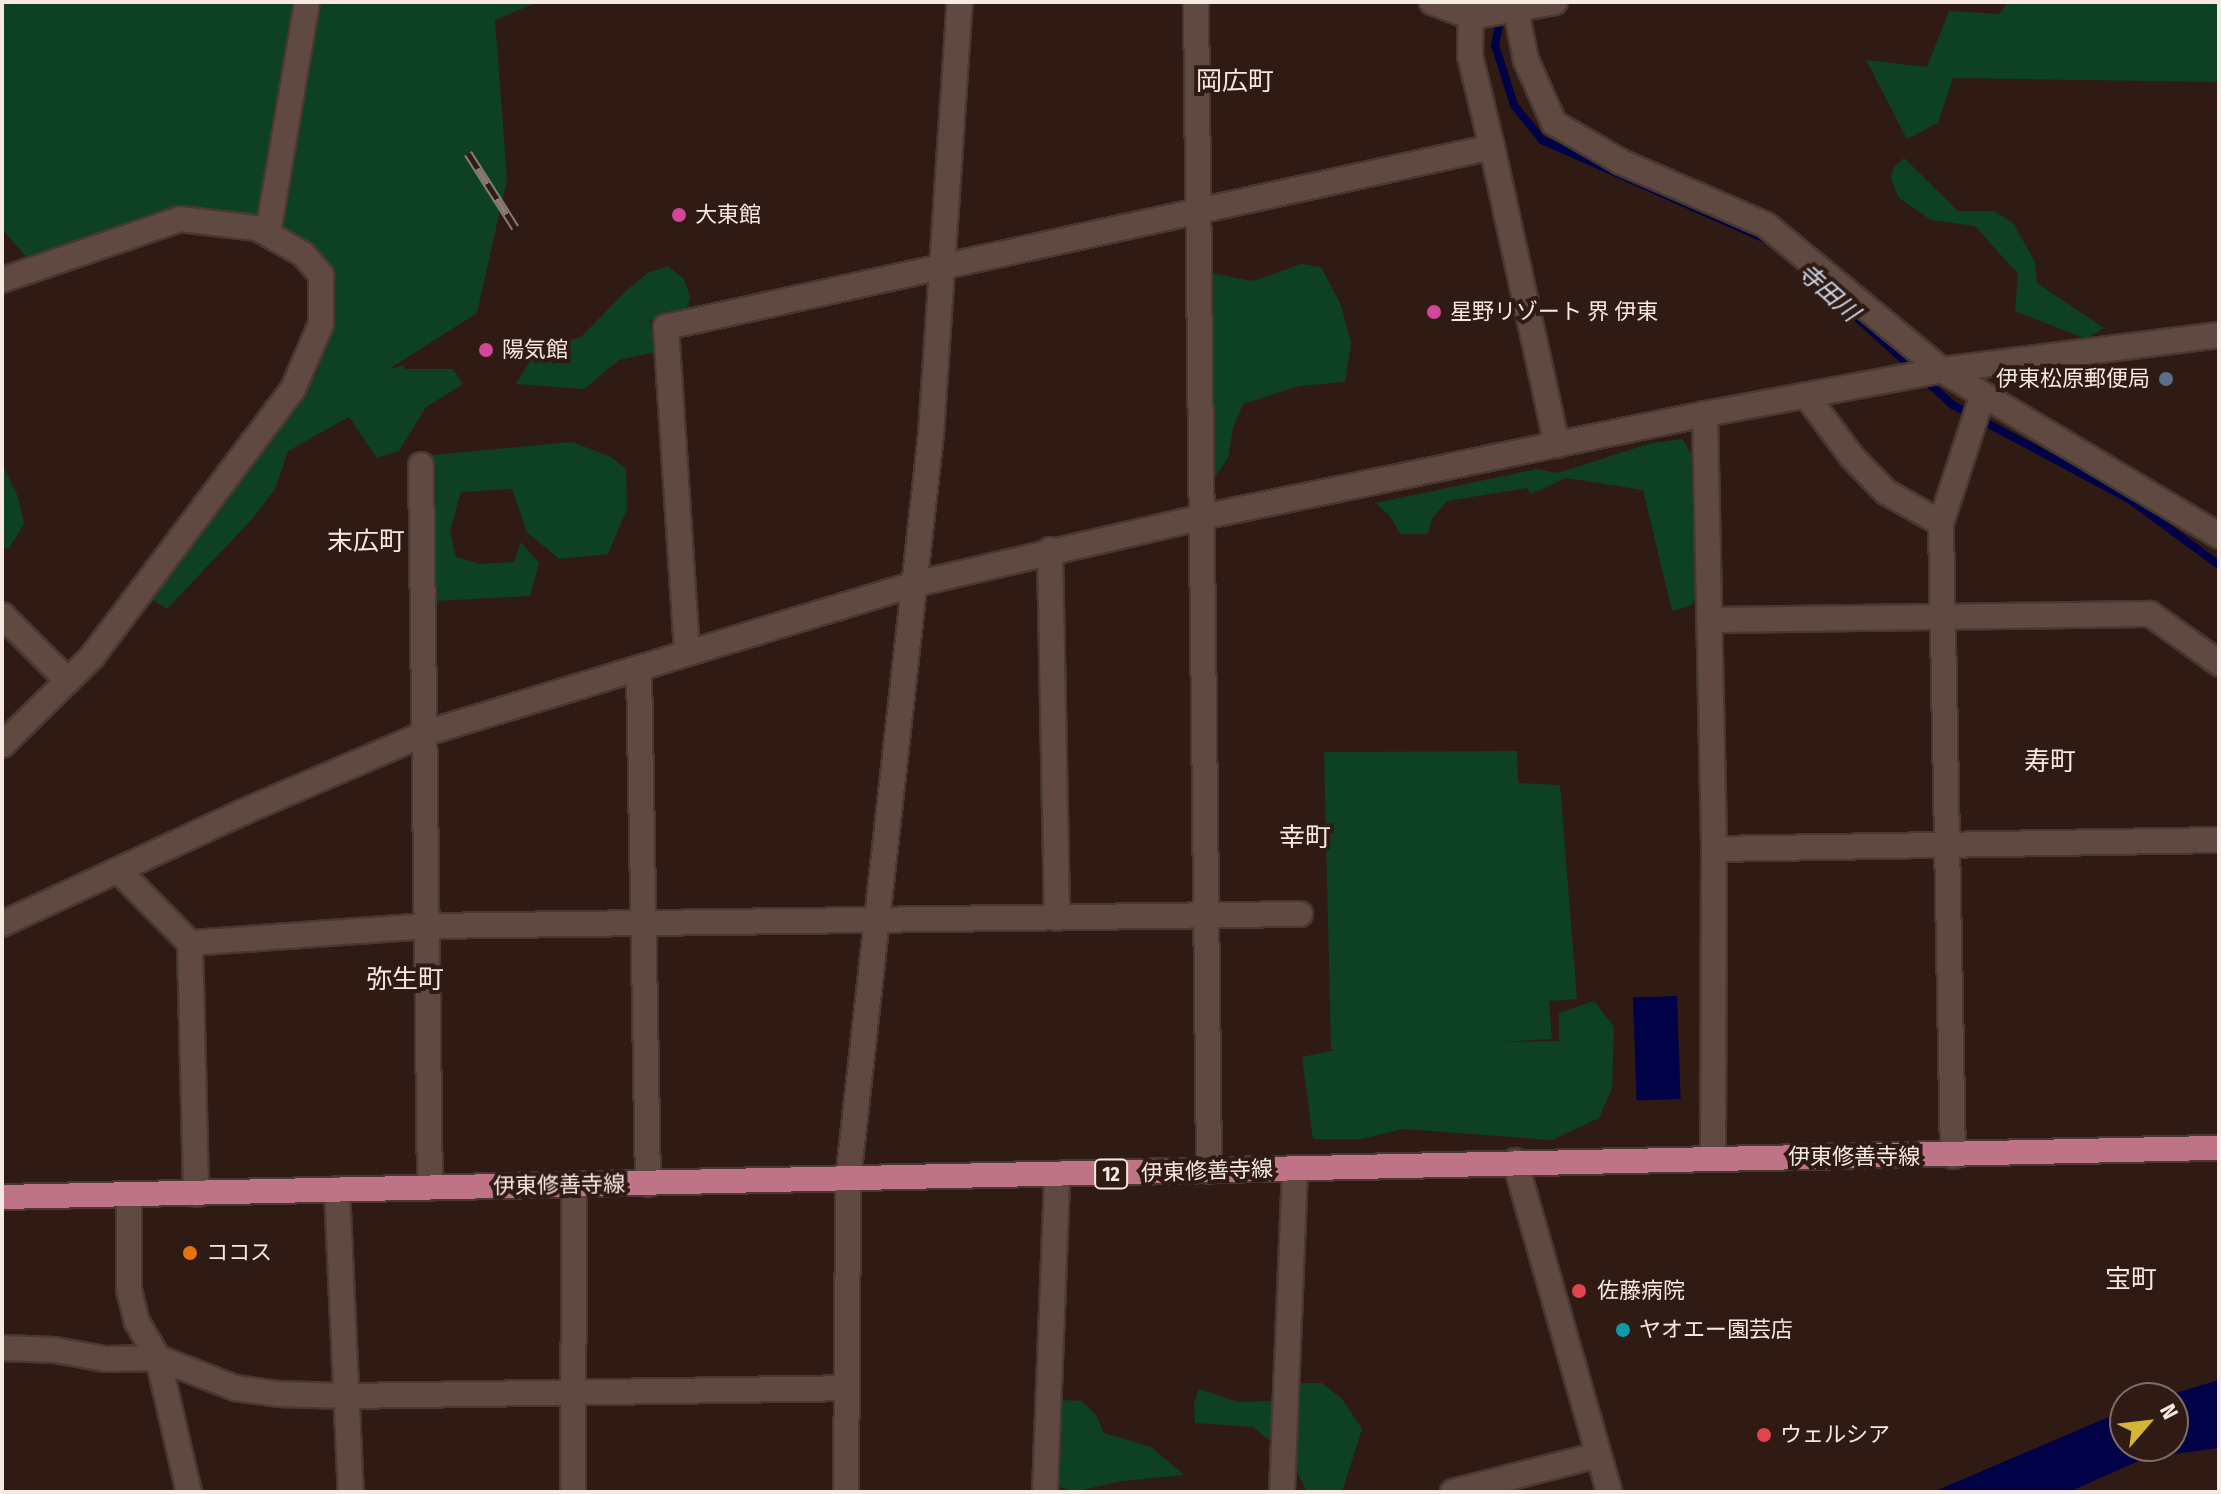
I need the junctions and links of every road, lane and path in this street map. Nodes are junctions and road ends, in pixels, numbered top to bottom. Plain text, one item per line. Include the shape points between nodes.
1 (307, 2) edge
2 (960, 2) edge
3 (1196, 2) edge
4 (1432, 2) edge
5 (1555, 2) edge
6 (1475, 10) edge
7 (1516, 10) junction
8 (1492, 147) junction
9 (1200, 211) junction
10 (268, 233) junction
11 (942, 266) junction
12 (2, 280) edge
13 (2219, 335) edge
14 (1942, 370) junction
15 (1806, 395) junction
16 (1982, 398) junction
17 (1705, 414) junction
18 (1557, 445) junction
19 (421, 465) dead end
20 (1202, 517) junction
21 (1941, 523) junction
22 (2219, 536) edge
23 (1050, 550) junction
24 (915, 584) junction
25 (2, 615) edge
26 (1941, 618) junction
27 (1710, 620) junction
28 (687, 652) junction
29 (2219, 663) edge
30 (639, 668) junction
31 (68, 681) junction
32 (426, 733) junction
33 (2, 745) edge
34 (2219, 840) edge
35 (1946, 845) junction
36 (1714, 849) junction
37 (119, 871) junction
38 (1300, 914) dead end
39 (1208, 915) junction
40 (1057, 918) junction
41 (879, 921) junction
42 (2, 924) edge
43 (642, 924) junction
44 (429, 926) junction
45 (190, 943) junction
46 (2219, 1148) edge
47 (1953, 1156) junction
48 (1713, 1157) junction
49 (1515, 1161) junction
50 (1295, 1168) junction
51 (1209, 1171) junction
52 (1057, 1175) junction
53 (848, 1180) junction
54 (648, 1184) junction
55 (574, 1185) junction
56 (430, 1188) junction
57 (337, 1189) junction
58 (129, 1194) junction
59 (196, 1194) junction
60 (2, 1197) edge
61 (2, 1348) edge
62 (158, 1358) junction
63 (846, 1388) junction
64 (574, 1392) junction
65 (347, 1396) junction
66 (1598, 1455) junction
67 (189, 1492) edge
68 (351, 1492) edge
69 (573, 1492) edge
70 (846, 1492) edge
71 (1045, 1492) edge
72 (1282, 1492) edge
73 (1453, 1492) edge
74 (1609, 1492) edge

1 - 10 street
2 - 11 street
3 - 9 street
4 - 6 street
5 - 7 street
6 - 7 street
6 - 8 street via 1470,56
7 - 14 street via 1526,60 1554,123 1621,162 1766,225
8 - 9 street
8 - 18 street
9 - 11 street
9 - 20 street
10 - 12 street via 180,219
10 - 31 street via 303,254 321,275 321,324 293,389 92,657
11 - 24 street
11 - 28 street via 666,327
13 - 14 street
14 - 15 street
14 - 16 street
15 - 17 street
15 - 21 street via 1886,492
16 - 21 street
16 - 22 street
17 - 18 street
17 - 27 street
18 - 20 street
19 - 32 street
20 - 23 street
20 - 39 street
21 - 26 street
23 - 24 street
23 - 40 street
24 - 28 street
24 - 41 street
25 - 31 street
26 - 27 street
26 - 29 street via 2150,614
26 - 35 street
27 - 36 street
28 - 30 street
30 - 32 street
30 - 43 street
31 - 33 street
32 - 37 street
32 - 44 street
34 - 35 street
35 - 36 street
35 - 47 street
36 - 48 street
37 - 42 street
37 - 45 street
38 - 39 street
39 - 40 street
39 - 51 street
40 - 41 street
41 - 43 street
41 - 53 street
43 - 44 street
43 - 54 street
44 - 45 street
44 - 56 street
45 - 59 street
46 - 47 main road, 伊東修善寺線 / 12
47 - 48 main road, 伊東修善寺線 / 12
48 - 49 main road, 伊東修善寺線 / 12
49 - 50 main road, 伊東修善寺線 / 12
49 - 66 street
50 - 51 main road, 伊東修善寺線 / 12
50 - 72 street
51 - 52 main road, 伊東修善寺線 / 12
52 - 53 main road, 伊東修善寺線 / 12
52 - 71 street
53 - 54 main road, 伊東修善寺線 / 12
53 - 63 street
54 - 55 main road, 伊東修善寺線 / 12
55 - 56 main road, 伊東修善寺線 / 12
55 - 64 street
56 - 57 main road, 伊東修善寺線 / 12
57 - 59 main road, 伊東修善寺線 / 12
57 - 65 street
58 - 59 main road, 伊東修善寺線 / 12
58 - 60 main road, 伊東修善寺線 / 12
58 - 62 street via 129,1290 137,1322
61 - 62 street via 105,1359
62 - 65 street via 235,1388
62 - 67 street
63 - 64 street
63 - 70 street
64 - 65 street
64 - 69 street
65 - 68 street
66 - 73 street
66 - 74 street

